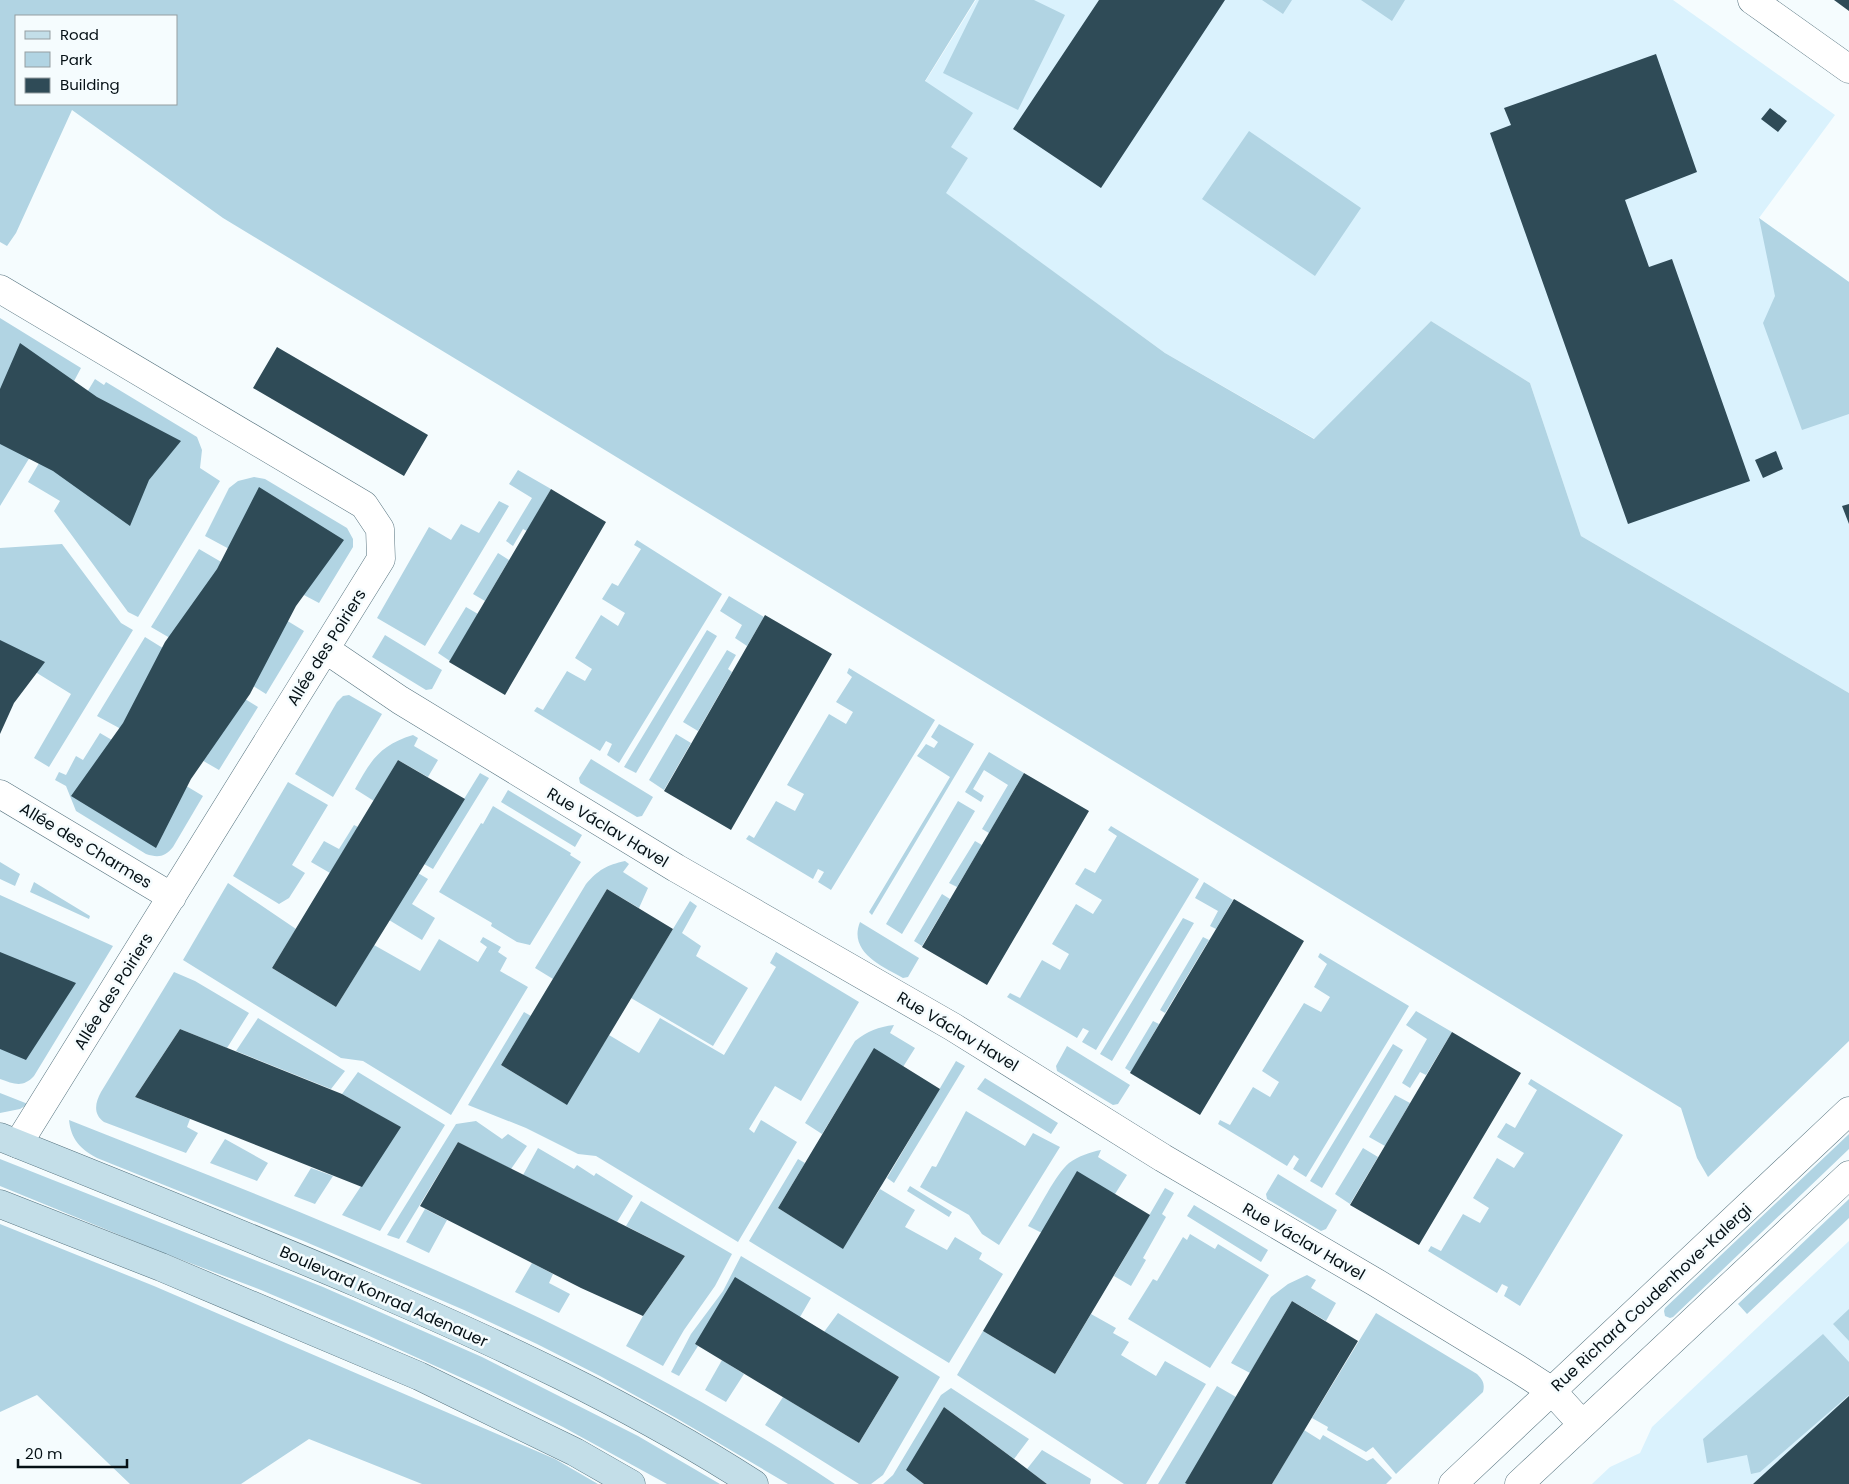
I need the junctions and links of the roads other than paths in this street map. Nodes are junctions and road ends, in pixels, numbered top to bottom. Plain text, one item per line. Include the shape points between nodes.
1 (1752, 0) edge
2 (1849, 68) edge
3 (0, 289) edge
4 (325, 648) junction
5 (0, 794) edge
6 (172, 897) junction
7 (1849, 1111) edge
8 (9, 1141) edge
9 (1849, 1175) edge
10 (0, 1204) edge
11 (1552, 1391) junction
12 (1582, 1424) junction
13 (631, 1484) edge
14 (754, 1484) edge
15 (1453, 1484) edge
16 (1519, 1484) edge

1 - 2 street
3 - 4 street, Allée des Poiriers via 364,505 380,529 380,559
4 - 6 street, Allée des Poiriers
4 - 11 street, Rue Václav Havel via 400,700 676,868 953,1027 1163,1158
5 - 6 street, Allée des Charmes
6 - 8 street, Allée des Poiriers
7 - 11 street, Rue Richard Coudenhove-Kalergi
8 - 14 main road, Boulevard Konrad Adenauer via 267,1244 454,1324 593,1392
9 - 12 street
10 - 13 main road via 161,1267 419,1376 575,1452
11 - 12 street, Rue Václav Havel
11 - 15 street, Rue Richard Coudenhove-Kalergi
12 - 16 street

